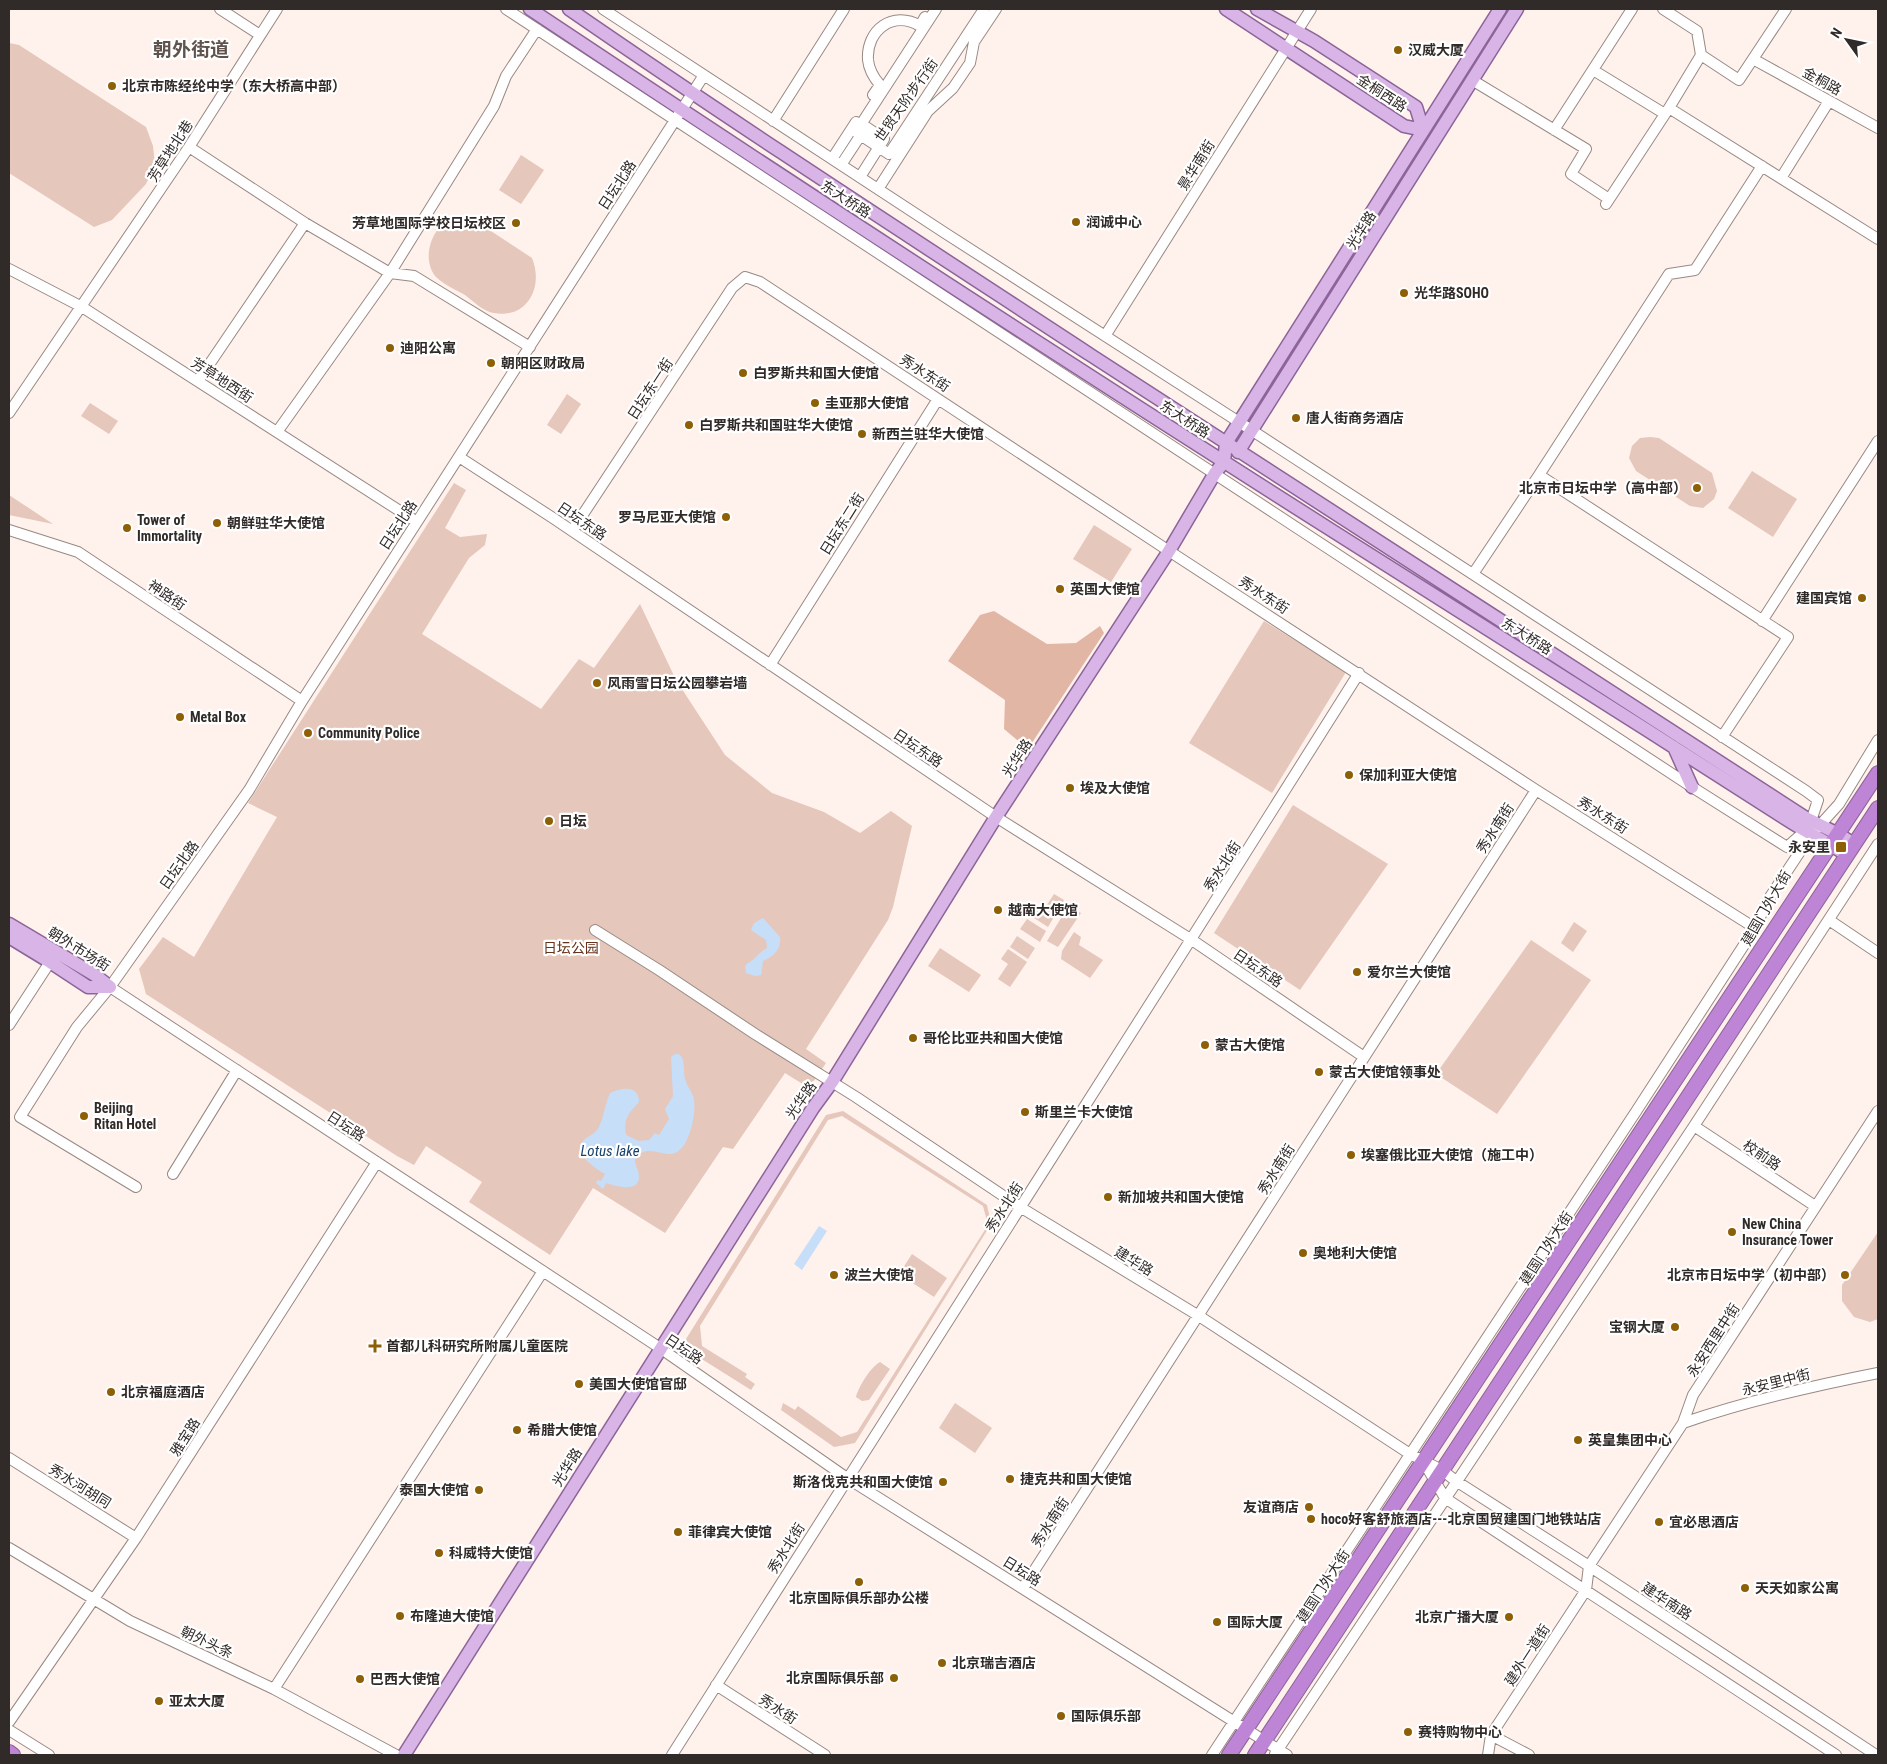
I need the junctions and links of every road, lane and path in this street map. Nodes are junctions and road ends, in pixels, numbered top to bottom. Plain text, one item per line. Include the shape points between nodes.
1 (220, 9) edge
2 (277, 9) edge
3 (506, 9) edge
4 (530, 9) edge
5 (603, 9) edge
6 (844, 9) edge
7 (930, 9) edge
8 (936, 9) edge
9 (984, 9) edge
10 (996, 9) edge
11 (1226, 9) edge
12 (1257, 9) edge
13 (1311, 9) edge
14 (1500, 9) edge
15 (1517, 9) edge
16 (1632, 9) edge
17 (1663, 9) edge
18 (1786, 9) edge
19 (572, 10) edge
20 (537, 29) junction
21 (1296, 31) junction
22 (260, 35) junction
23 (1286, 48) junction
24 (1701, 55) junction
25 (1753, 59) junction
26 (1593, 70) junction
27 (704, 75) junction
28 (1472, 80) junction
29 (693, 94) junction
30 (1829, 100) junction
31 (1667, 111) junction
32 (679, 116) junction
33 (773, 120) junction
34 (1878, 128) edge
35 (1423, 130) junction
36 (1554, 130) junction
37 (861, 136) junction
38 (189, 147) junction
39 (879, 148) junction
40 (832, 159) junction
41 (841, 165) junction
42 (1762, 166) junction
43 (860, 177) junction
44 (1780, 178) junction
45 (878, 189) junction
46 (305, 223) junction
47 (1878, 239) edge
48 (9, 269) edge
49 (390, 273) junction
50 (760, 282) joint
51 (82, 307) junction
52 (1106, 336) junction
53 (530, 347) junction
54 (198, 381) junction
55 (938, 399) junction
56 (9, 413) edge
57 (1239, 422) junction
58 (1251, 430) junction
59 (277, 432) junction
60 (1878, 441) edge
61 (1226, 443) junction
62 (1238, 452) junction
63 (459, 457) junction
64 (1224, 462) junction
65 (1215, 473) junction
66 (1540, 476) junction
67 (417, 522) junction
68 (9, 530) edge
69 (572, 532) junction
70 (1169, 551) junction
71 (1473, 574) junction
72 (1762, 621) junction
73 (770, 665) junction
74 (1359, 674) junction
75 (302, 702) junction
76 (1722, 737) junction
77 (1878, 740) edge
78 (1674, 747) junction
79 (1878, 773) edge
80 (1692, 787) junction
81 (1536, 790) junction
82 (1878, 808) edge
83 (996, 817) junction
84 (1811, 828) junction
85 (1835, 839) junction
86 (1878, 844) edge
87 (1850, 849) junction
88 (1829, 920) junction
89 (9, 924) edge
90 (1755, 928) junction
91 (596, 930) dead end
92 (9, 938) edge
93 (1192, 940) junction
94 (1878, 952) edge
95 (50, 962) junction
96 (110, 987) junction
97 (9, 1026) edge
98 (1364, 1057) junction
99 (237, 1070) junction
100 (832, 1082) junction
101 (1638, 1110) junction
102 (1878, 1111) edge
103 (1694, 1126) junction
104 (1622, 1161) junction
105 (377, 1162) junction
106 (173, 1174) dead end
107 (136, 1187) dead end
108 (1815, 1206) junction
109 (1020, 1207) junction
110 (543, 1271) junction
111 (1199, 1316) junction
112 (660, 1348) junction
113 (1878, 1373) edge
114 (1683, 1423) junction
115 (1410, 1454) junction
116 (9, 1458) edge
117 (1423, 1461) junction
118 (1438, 1476) junction
119 (847, 1478) junction
120 (1456, 1481) junction
121 (1445, 1498) junction
122 (136, 1538) junction
123 (9, 1548) edge
124 (1589, 1566) junction
125 (1023, 1588) junction
126 (1586, 1590) junction
127 (95, 1599) junction
128 (716, 1686) junction
129 (274, 1689) junction
130 (9, 1722) edge
131 (1239, 1726) junction
132 (9, 1730) edge
133 (1492, 1734) junction
134 (1262, 1750) edge
135 (9, 1752) edge
136 (1280, 1753) edge
137 (13, 1755) edge
138 (48, 1755) edge
139 (396, 1755) edge
140 (404, 1755) edge
141 (672, 1755) edge
142 (825, 1755) edge
143 (1212, 1755) edge
144 (1228, 1755) edge
145 (1488, 1755) edge
146 (1529, 1755) edge
147 (1836, 1755) edge
148 (1876, 1755) edge

1 - 22 street
2 - 22 street, 芳草地北巷
3 - 20 street
4 - 32 main road, 东大桥路
5 - 27 street
6 - 33 street
7 - 40 street via 920,26 910,20 897,19 882,24 870,41 868,60 872,75 880,85
8 - 37 street, 世贸天阶步行街 via 856,132
9 - 39 street, 世贸天阶步行街 via 889,154
10 - 45 street via 974,42 970,63 953,88 928,111
11 - 23 main road, 金桐西路
12 - 21 main road, 金桐西路
13 - 21 street, 景华南街
14 - 35 main road, 光华路
15 - 28 main road, 光华路
16 - 26 street
17 - 24 street via 1697,31
18 - 25 street
19 - 29 main road, 东大桥路
20 - 32 street
20 - 49 street via 506,76 494,106
21 - 23 street, 景华南街
21 - 35 main road, 金桐西路 via 1416,107
22 - 38 street, 芳草地北巷
23 - 35 main road, 金桐西路 via 1404,126
23 - 52 street, 景华南街
24 - 25 street via 1739,80
24 - 31 street
25 - 30 street, 金桐路
26 - 31 street
26 - 36 street
27 - 29 street, 日坛北路
27 - 33 street
28 - 36 street
28 - 58 main road, 光华路
29 - 32 street, 日坛北路
29 - 61 main road, 东大桥路
30 - 34 street, 金桐路
30 - 44 street
31 - 36 street via 1608,202 1570,174 1586,149
31 - 42 street
32 - 53 street, 日坛北路
32 - 64 main road, 东大桥路
32 - 65 street
33 - 40 street
35 - 57 main road, 光华路
37 - 39 street, 世贸天阶步行街
37 - 41 street
38 - 46 street
38 - 51 street, 芳草地北巷
39 - 43 street
40 - 41 street
41 - 43 street
42 - 44 street
42 - 66 street via 1695,270 1669,274
43 - 45 street
44 - 47 street
45 - 52 street
46 - 49 street
46 - 54 street
48 - 51 street, 芳草地西街
49 - 53 street via 414,276
49 - 59 street
50 - 55 street, 秀水东街
50 - 69 street, 日坛东一街 via 745,278 732,288
51 - 54 street, 芳草地西街
51 - 56 street, 芳草地北巷
52 - 57 street
53 - 63 street, 日坛北路
54 - 59 street, 芳草地西街
55 - 70 street, 秀水东街
55 - 73 street, 日坛东二街
57 - 58 street
57 - 61 main road, 光华路
58 - 62 main road, 光华路
58 - 71 street
59 - 67 street, 芳草地西街
60 - 72 street
61 - 62 main road, 东大桥路
61 - 64 main road, 光华路
62 - 64 street, 光华路
62 - 84 main road, 东大桥路
63 - 67 street, 日坛北路
63 - 69 street, 日坛东路
64 - 65 main road, 光华路
64 - 78 main road, 东大桥路
65 - 70 main road, 光华路
65 - 80 street
66 - 71 street
66 - 72 street
67 - 75 street, 日坛北路
68 - 75 street, 神路街 via 78,552
69 - 73 street, 日坛东路
70 - 74 street, 秀水东街
70 - 83 main road, 光华路
71 - 76 street
72 - 76 street via 1788,637
73 - 83 street, 日坛东路
74 - 81 street, 秀水东街
74 - 93 street, 秀水北街
75 - 96 street, 日坛北路 via 249,790
76 - 84 street via 1818,800
77 - 84 street, 建国门外大街 via 1839,804
78 - 80 main road
78 - 84 main road, 东大桥路
79 - 85 highway, 建国门外大街
80 - 84 street via 1787,847
81 - 90 street, 秀水东街
81 - 98 street, 秀水南街
82 - 87 highway
83 - 93 street, 日坛东路
83 - 100 main road, 光华路
84 - 85 main road, 东大桥路
84 - 90 street, 建国门外大街
85 - 87 main road, 东大桥路
85 - 104 highway, 建国门外大街
86 - 88 street
87 - 118 highway
88 - 94 street
88 - 103 street
89 - 96 main road, 朝外市场街
90 - 101 street, 建国门外大街
91 - 100 street, 建华路
92 - 95 main road, 朝外市场街
93 - 98 street, 日坛东路
93 - 109 street, 秀水北街
95 - 96 main road, 朝外市场街 via 88,987
95 - 97 street
96 - 99 street, 日坛路
96 - 107 street, 日坛北路 via 77,1027 20,1117
98 - 111 street, 秀水南街
99 - 105 street, 日坛路
99 - 106 street
100 - 109 street, 建华路
100 - 112 main road, 光华路
101 - 104 street
101 - 115 street, 建国门外大街
102 - 108 street, 永安西里中街
103 - 108 street, 校前路
103 - 120 street
104 - 117 highway, 建国门外大街
105 - 110 street, 日坛路
105 - 122 street, 雅宝路
108 - 114 street, 永安西里中街 via 1693,1395
109 - 111 street, 建华路
109 - 119 street, 秀水北街
110 - 112 street, 日坛路
110 - 129 street
111 - 115 street, 建华路
111 - 125 street, 秀水南街
112 - 119 street, 日坛路
112 - 140 main road, 光华路
113 - 114 street, 永安里中街 via 1717,1411
114 - 124 street, 永安西里中街
115 - 117 street, 建华路
115 - 131 street, 建国门外大街
116 - 122 street, 秀水河胡同
117 - 118 street
117 - 131 highway, 建国门外大街
118 - 120 street, 建华南路
118 - 121 street
118 - 134 highway
119 - 125 street, 日坛路
119 - 128 street, 秀水北街
120 - 121 street
120 - 124 street, 建华南路
121 - 126 street
121 - 136 street
122 - 127 street, 雅宝路
123 - 127 street, 朝外头条
124 - 126 street, 永安西里中街
124 - 148 street, 建华南路
125 - 131 street, 日坛路
126 - 133 street, 建外一道街
126 - 147 street
127 - 129 street, 朝外头条 via 130,1621
127 - 130 street, 雅宝路
128 - 141 street, 秀水北街
128 - 142 street, 秀水街
129 - 139 street, 朝外头条
131 - 134 street, 日坛路
131 - 143 street, 建国门外大街
131 - 144 highway, 建国门外大街
132 - 138 street
133 - 145 street
133 - 146 street
134 - 136 street, 日坛路
135 - 137 highway

